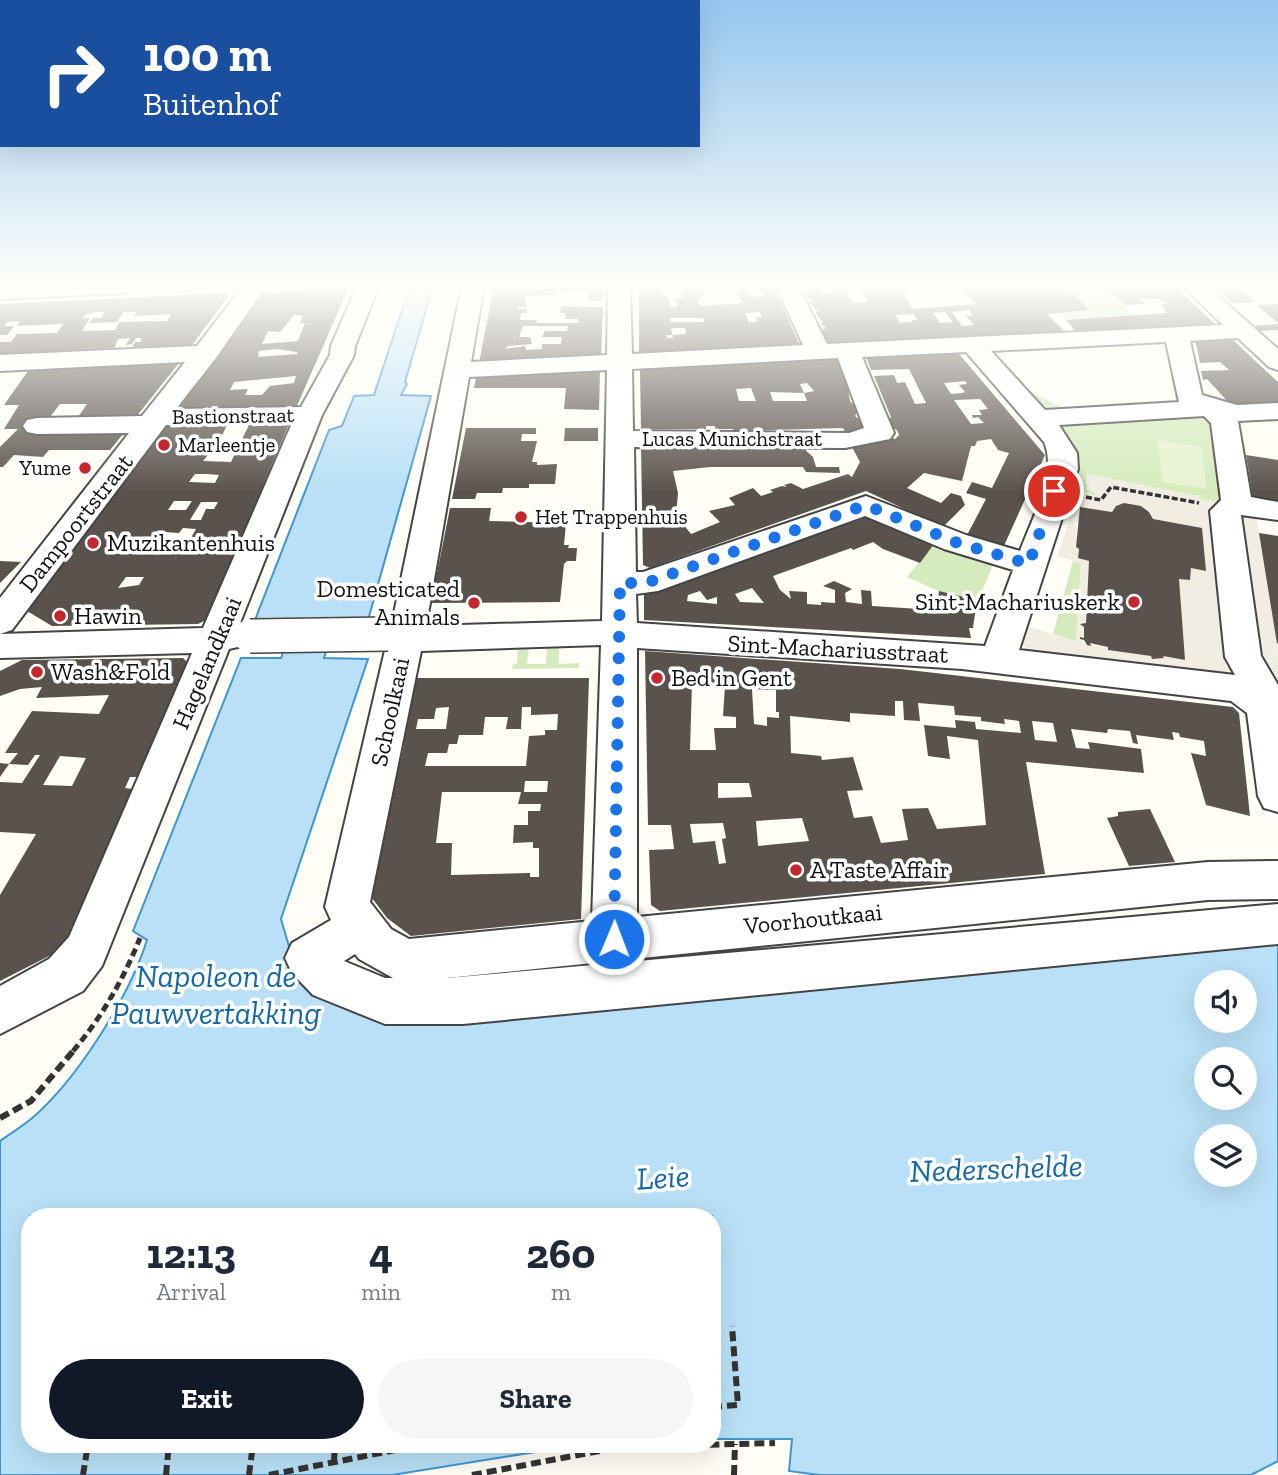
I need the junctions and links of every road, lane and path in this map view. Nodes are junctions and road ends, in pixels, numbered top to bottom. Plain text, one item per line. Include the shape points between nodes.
1 (169, 355) edge
2 (206, 355) edge
3 (340, 355) edge
4 (459, 355) edge
5 (619, 355) edge
6 (782, 355) edge
7 (848, 355) edge
8 (974, 355) edge
9 (1181, 355) edge
10 (0, 363) edge
11 (619, 363) junction
12 (456, 370) junction
13 (1211, 408) junction
14 (1278, 411) edge
15 (309, 415) junction
16 (1038, 418) junction
17 (155, 421) junction
18 (37, 426) dead end
19 (619, 439) junction
20 (1054, 491) junction
21 (1278, 511) edge
22 (1234, 516) junction
23 (1029, 564) junction
24 (620, 583) junction
25 (0, 622) edge
26 (617, 633) junction
27 (396, 637) junction
28 (233, 638) junction
29 (0, 646) edge
30 (997, 662) junction
31 (1267, 679) junction
32 (1278, 796) edge
33 (1278, 880) edge
34 (1278, 924) edge
35 (362, 926) junction
36 (140, 938) dead end
37 (614, 939) junction
38 (0, 1010) edge
39 (0, 1118) edge
40 (732, 1326) dead end
41 (721, 1406) edge
42 (775, 1443) dead end
43 (721, 1444) edge
44 (735, 1444) junction
45 (87, 1453) edge
46 (168, 1453) edge
47 (252, 1453) edge
48 (334, 1453) edge
49 (375, 1453) edge
50 (591, 1453) edge
51 (581, 1455) joint
52 (334, 1461) junction
53 (83, 1475) edge
54 (166, 1475) edge
55 (250, 1475) edge
56 (269, 1475) edge
57 (472, 1475) edge
58 (734, 1475) edge

1 - 10 street
2 - 17 street, Dampoortstraat
3 - 15 street, Hagelandkaai
4 - 12 street, Schoolkaai
5 - 11 street, Lucas Munichstraat
6 - 11 street
7 - 19 street, Lucas Munichstraat via 861,437
8 - 16 street
9 - 13 street via 1190,398
11 - 12 street
11 - 19 street, Lucas Munichstraat
12 - 27 street, Schoolkaai
13 - 14 street via 1237,413
13 - 16 street
13 - 22 street via 1224,421
15 - 17 street, Bastionstraat
15 - 28 street, Hagelandkaai
16 - 20 street via 1063,453 1063,469
17 - 18 street, Dampoortstraat
17 - 25 street, Dampoortstraat
19 - 24 street, Lucas Munichstraat
20 - 22 path via 1101,500 1111,487 1215,506
20 - 23 street
21 - 22 street
22 - 31 street via 1243,657
23 - 24 street via 955,542 866,505 646,583
23 - 30 street
24 - 26 street, Lucas Munichstraat
26 - 27 street, Sint-Machariusstraat
26 - 30 street, Sint-Machariusstraat
26 - 37 street, Lucas Munichstraat
27 - 28 street, Sint-Machariusstraat, bridge
27 - 35 street, Schoolkaai via 347,907
28 - 29 street, Sint-Machariusstraat
28 - 38 street, Hagelandkaai via 86,951 66,975
30 - 31 street, Sint-Machariusstraat via 1240,689
31 - 32 street
33 - 37 street, Voorhoutkaai via 1208,881
34 - 35 street via 477,1000 411,1001 385,1001 330,979 308,958
35 - 37 street, Voorhoutkaai via 376,944 404,961
36 - 39 path via 96,1024 31,1101
40 - 41 path via 738,1405
42 - 44 path
43 - 44 path
44 - 58 path
45 - 53 path
46 - 54 path
47 - 55 path
48 - 52 path
49 - 52 path
50 - 51 path
51 - 57 path
52 - 56 path

